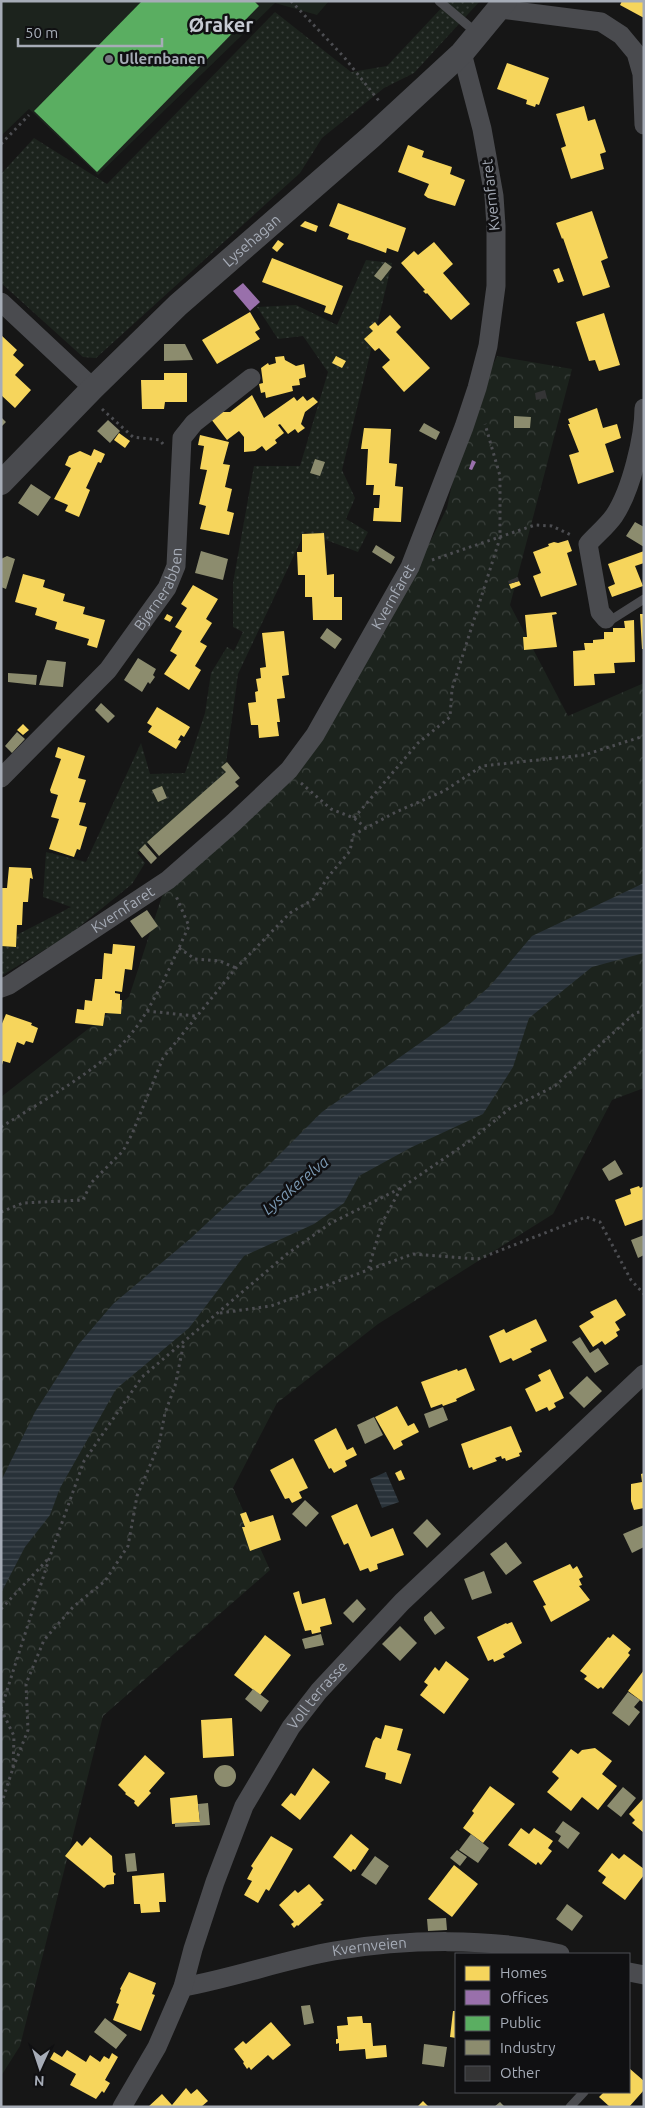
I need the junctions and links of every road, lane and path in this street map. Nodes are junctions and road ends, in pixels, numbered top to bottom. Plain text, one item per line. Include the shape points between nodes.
1 (291, 1) edge
2 (439, 1) edge
3 (503, 5) edge
4 (479, 34) junction
5 (462, 53) junction
6 (380, 102) dead end
7 (29, 114) dead end
8 (644, 125) edge
9 (1, 144) edge
10 (1, 302) edge
11 (251, 378) dead end
12 (90, 391) junction
13 (644, 408) edge
14 (484, 420) dead end
15 (160, 440) dead end
16 (1, 483) edge
17 (500, 538) junction
18 (588, 544) junction
19 (410, 567) junction
20 (644, 600) edge
21 (606, 619) joint
22 (644, 736) edge
23 (289, 770) junction
24 (1, 778) edge
25 (354, 818) junction
26 (367, 829) junction
27 (168, 880) junction
28 (179, 948) junction
29 (236, 968) junction
30 (1, 988) edge
31 (147, 1011) junction
32 (644, 1011) edge
33 (196, 1016) junction
34 (1, 1127) edge
35 (401, 1188) junction
36 (1, 1212) edge
37 (368, 1270) junction
38 (644, 1294) edge
39 (219, 1313) junction
40 (184, 1342) junction
41 (644, 1374) edge
42 (49, 1559) junction
43 (1, 1609) edge
44 (1, 1709) edge
45 (13, 1768) junction
46 (1, 1805) edge
47 (556, 1953) edge
48 (630, 1972) edge
49 (644, 1975) edge
50 (183, 1987) junction
51 (583, 2093) edge
52 (122, 2107) edge
53 (570, 2107) edge

1 - 6 path via 344,57
2 - 4 lane
3 - 4 street, Lysehagan
3 - 8 street via 601,22 621,35 636,53 642,74
4 - 5 street, Lysehagan
5 - 12 street, Lysehagan via 178,305
5 - 19 street, Kvernfaret via 482,129 494,196 493,312 477,388
7 - 9 path
10 - 12 street
11 - 24 street, Bjørnerabben via 194,423 182,438 176,566 167,588 108,670
12 - 15 path via 132,437
12 - 16 street, Lysehagan
13 - 18 street via 633,472 624,498 614,517
14 - 17 path via 500,476
17 - 18 path via 535,525 552,526
17 - 19 path
17 - 25 path via 452,689 450,717 418,743
18 - 21 street via 600,612
19 - 23 street, Kvernfaret via 315,735
20 - 21 lane via 611,620
22 - 26 path via 584,754 482,766 444,791
23 - 25 path via 331,809
23 - 27 street, Kvernfaret
25 - 26 path
26 - 29 path via 353,835 350,851 314,900 290,913
27 - 28 path via 189,926
27 - 30 street, Kvernfaret
28 - 29 path via 196,959 220,961
28 - 31 path
29 - 33 path
31 - 33 path
31 - 34 path via 122,1044 69,1084
32 - 35 path via 635,1014 555,1086 509,1110
33 - 36 path via 163,1058 123,1152 91,1183 83,1200 23,1203
35 - 37 path via 382,1223
35 - 39 path via 331,1223 287,1254
37 - 38 path via 413,1254 478,1258 586,1217 600,1222 631,1280
37 - 39 path via 271,1306
39 - 40 path
40 - 42 path via 142,1377 84,1462
40 - 45 path via 159,1444 137,1496 128,1546 105,1581 73,1607 44,1640 26,1684 28,1730
41 - 50 street, Voll terrasse via 402,1602 291,1727 244,1806 215,1882
42 - 43 path
42 - 44 path
44 - 45 path via 14,1736
45 - 46 path
47 - 50 street, Kvernveien via 472,1943 407,1943 333,1951
48 - 49 street
50 - 52 street, Voll terrasse via 157,2047
51 - 53 lane

